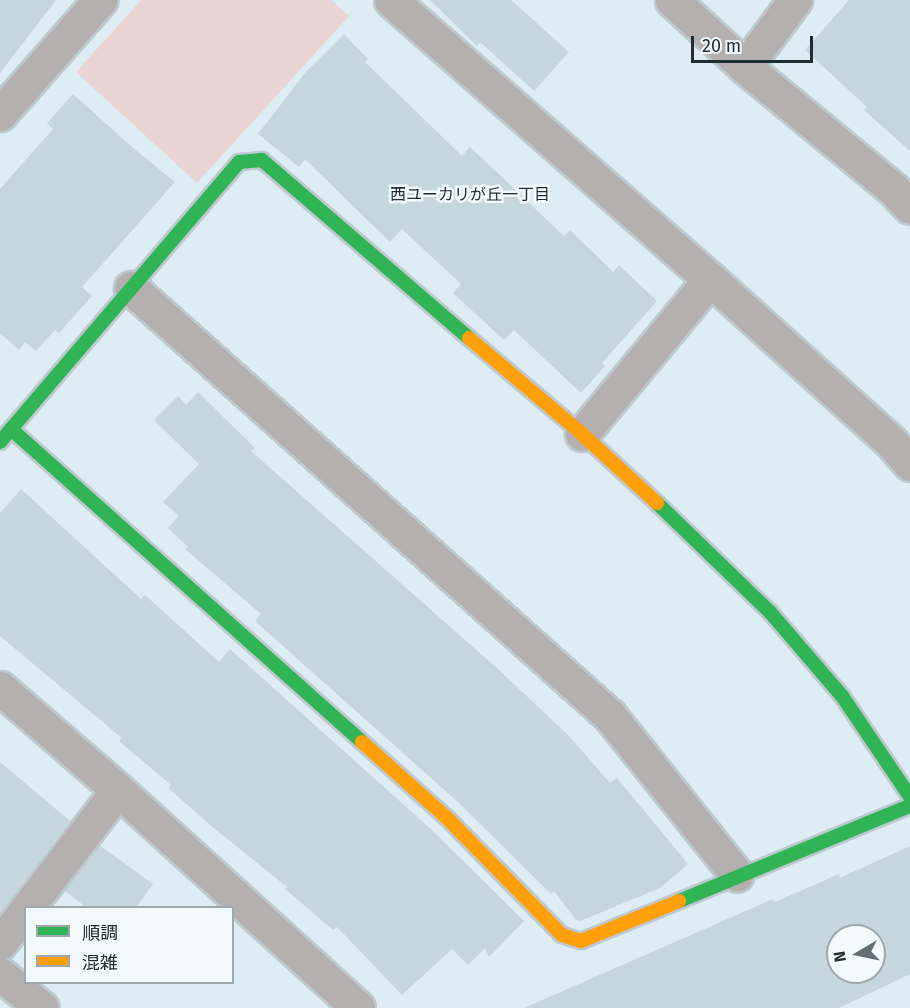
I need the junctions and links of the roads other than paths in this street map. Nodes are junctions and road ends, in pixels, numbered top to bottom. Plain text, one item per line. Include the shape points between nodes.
1 (391, 0) edge
2 (672, 0) edge
3 (795, 0) edge
4 (92, 3) edge
5 (745, 67) junction
6 (0, 114) edge
7 (905, 189) edge
8 (710, 279) junction
9 (131, 288) junction
10 (11, 429) junction
11 (582, 434) junction
12 (0, 442) edge
13 (910, 464) edge
14 (0, 688) edge
15 (118, 790) junction
16 (910, 797) edge
17 (910, 806) edge
18 (737, 875) junction
19 (28, 906) edge
20 (24, 912) edge
21 (0, 943) edge
22 (0, 974) edge
23 (42, 1008) edge
24 (358, 1008) edge

1 - 8 street
2 - 5 street
3 - 5 street
4 - 6 street
5 - 7 street
8 - 11 street
8 - 13 street via 891,442
9 - 10 street
9 - 11 street via 239,162 262,160
9 - 18 street via 610,716
10 - 12 street
10 - 18 street via 446,817 562,935 581,941
11 - 16 street via 770,612 842,696
14 - 15 street
15 - 19 street
15 - 24 street
17 - 18 street
20 - 21 street
22 - 23 street

